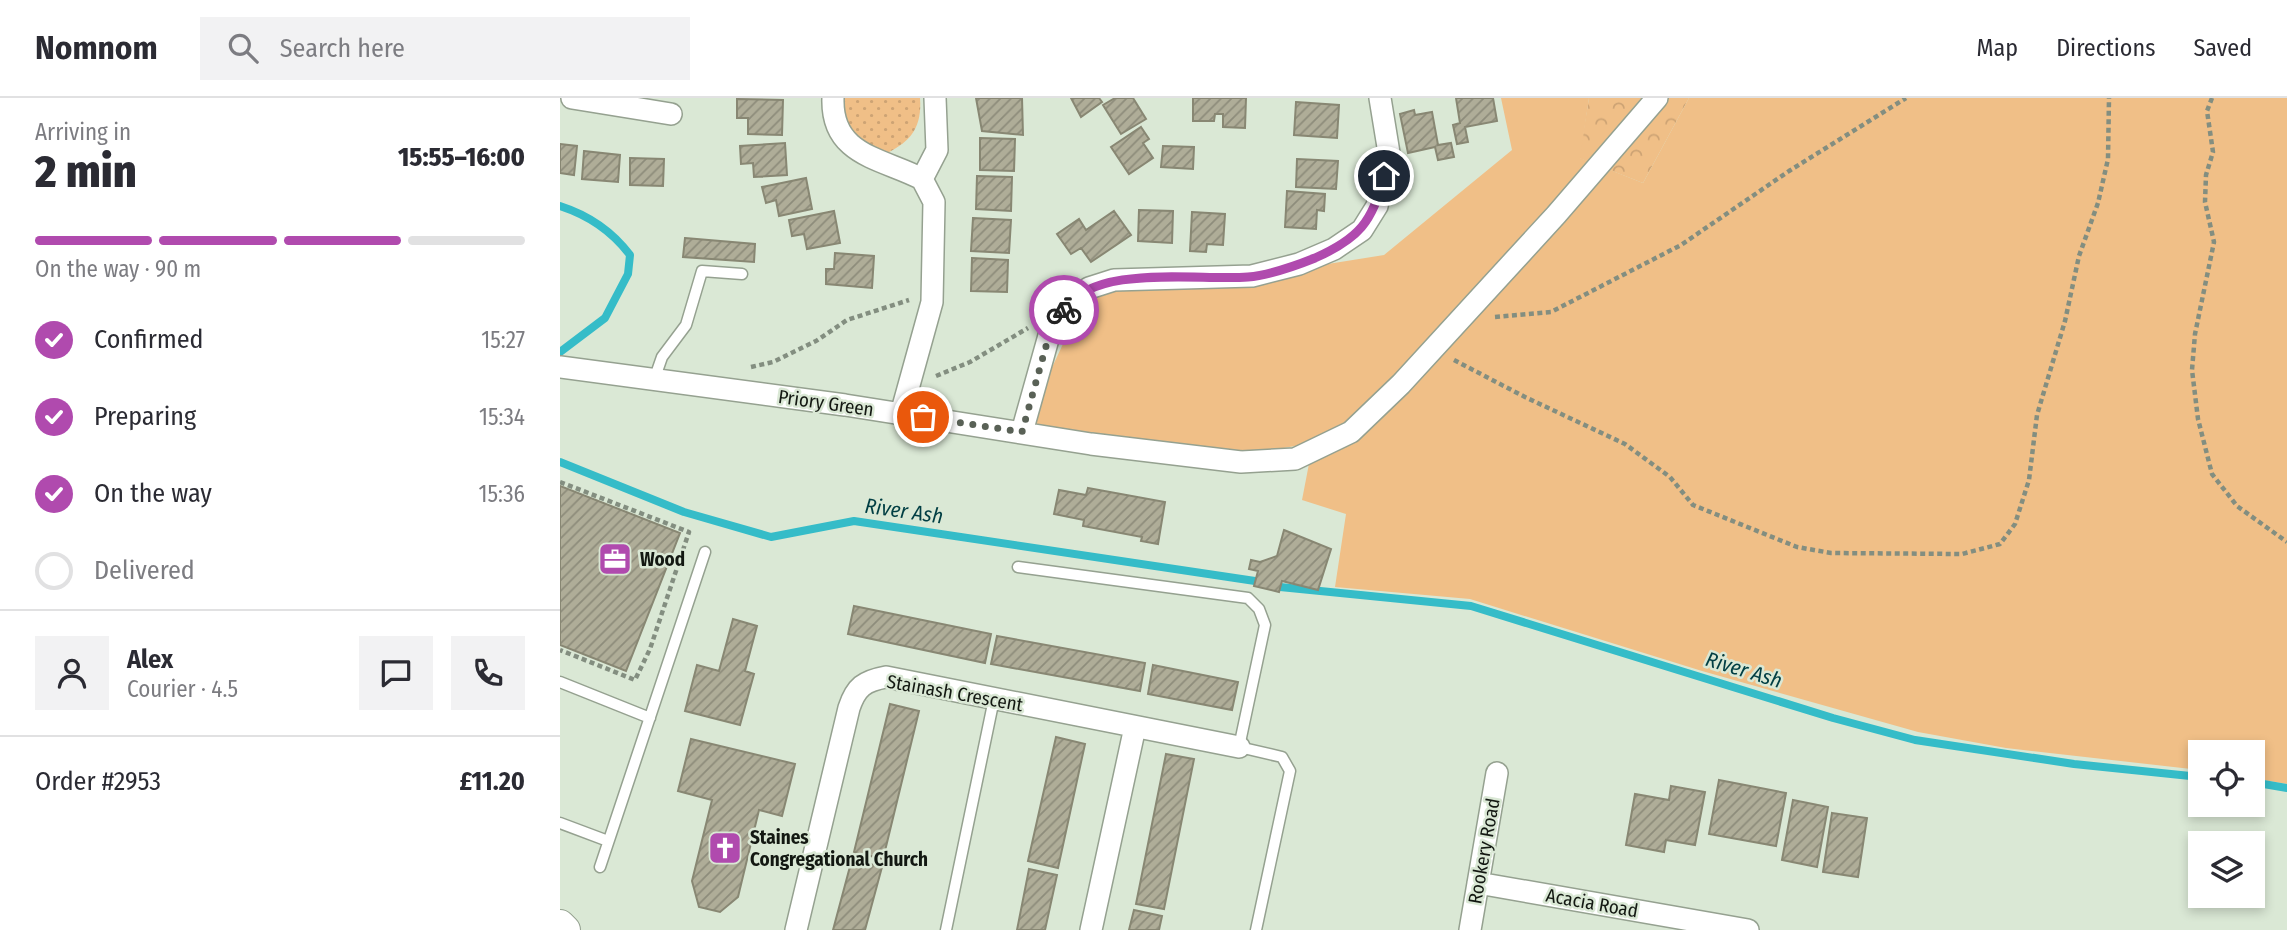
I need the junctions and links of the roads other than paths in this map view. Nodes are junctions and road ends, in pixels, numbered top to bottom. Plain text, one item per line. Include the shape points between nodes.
1 (572, 98) edge
2 (833, 98) edge
3 (935, 98) edge
4 (1380, 98) edge
5 (1657, 98) edge
6 (671, 114) dead end
7 (922, 179) junction
8 (742, 274) dead end
9 (561, 368) edge
10 (654, 380) junction
11 (901, 414) junction
12 (1022, 432) junction
13 (705, 552) dead end
14 (1018, 567) dead end
15 (560, 682) edge
16 (994, 699) junction
17 (650, 718) junction
18 (1135, 727) junction
19 (1239, 747) junction
20 (1497, 773) dead end
21 (560, 823) edge
22 (608, 841) junction
23 (600, 867) dead end
24 (1478, 883) junction
25 (560, 925) edge
26 (565, 930) edge
27 (796, 930) edge
28 (946, 930) edge
29 (1091, 930) edge
30 (1256, 930) edge
31 (1470, 930) edge
32 (1748, 930) edge

1 - 6 street
2 - 7 street via 840,133 859,154 894,164
3 - 7 street via 937,150
4 - 12 street via 1389,153 1377,206 1362,230 1299,264 1252,276 1114,280 1089,288 1068,304 1050,332
5 - 12 street, Priory Green via 1466,313 1351,432 1295,459 1241,462
7 - 11 street via 934,202 932,290
8 - 10 lane via 702,271 686,325 662,357
9 - 10 street, Priory Green
10 - 11 street, Priory Green
11 - 12 street, Priory Green
13 - 17 lane
14 - 19 lane via 1248,598 1265,625
15 - 17 lane
16 - 18 street, Stainash Crescent
16 - 27 street, Stainash Crescent via 886,677 869,680 855,691
16 - 28 lane
17 - 22 lane
18 - 19 street, Stainash Crescent
18 - 29 street
19 - 30 lane via 1282,757 1290,771
20 - 24 street, Rookery Road
21 - 22 lane
22 - 23 lane
24 - 31 street, Rookery Road
24 - 32 street, Acacia Road
25 - 26 street

